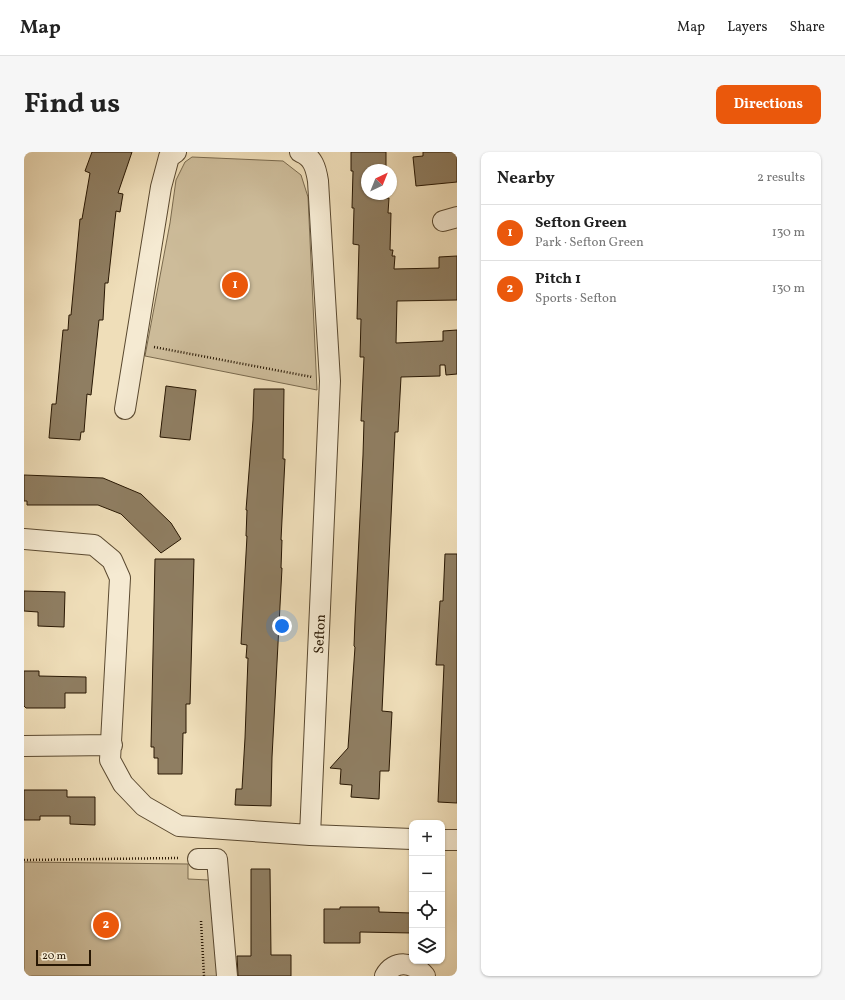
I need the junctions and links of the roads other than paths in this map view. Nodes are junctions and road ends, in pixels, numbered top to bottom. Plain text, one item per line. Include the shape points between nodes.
1 (176, 152) edge
2 (300, 152) edge
3 (125, 409) dead end
4 (24, 539) edge
5 (112, 745) junction
6 (24, 746) edge
7 (310, 835) junction
8 (409, 839) edge
9 (445, 840) edge
10 (457, 840) edge
11 (198, 859) road end
12 (227, 976) edge
13 (384, 976) edge
14 (424, 976) edge

1 - 3 street via 169,157 161,187
2 - 7 street, Sefton via 311,159 318,181 330,381
4 - 5 street via 94,545 112,560 120,578
5 - 6 street
5 - 7 street via 110,760 123,784 144,806 178,826
7 - 8 street
9 - 10 street
11 - 12 street via 217,859
13 - 14 street via 392,967 407,964 414,966

